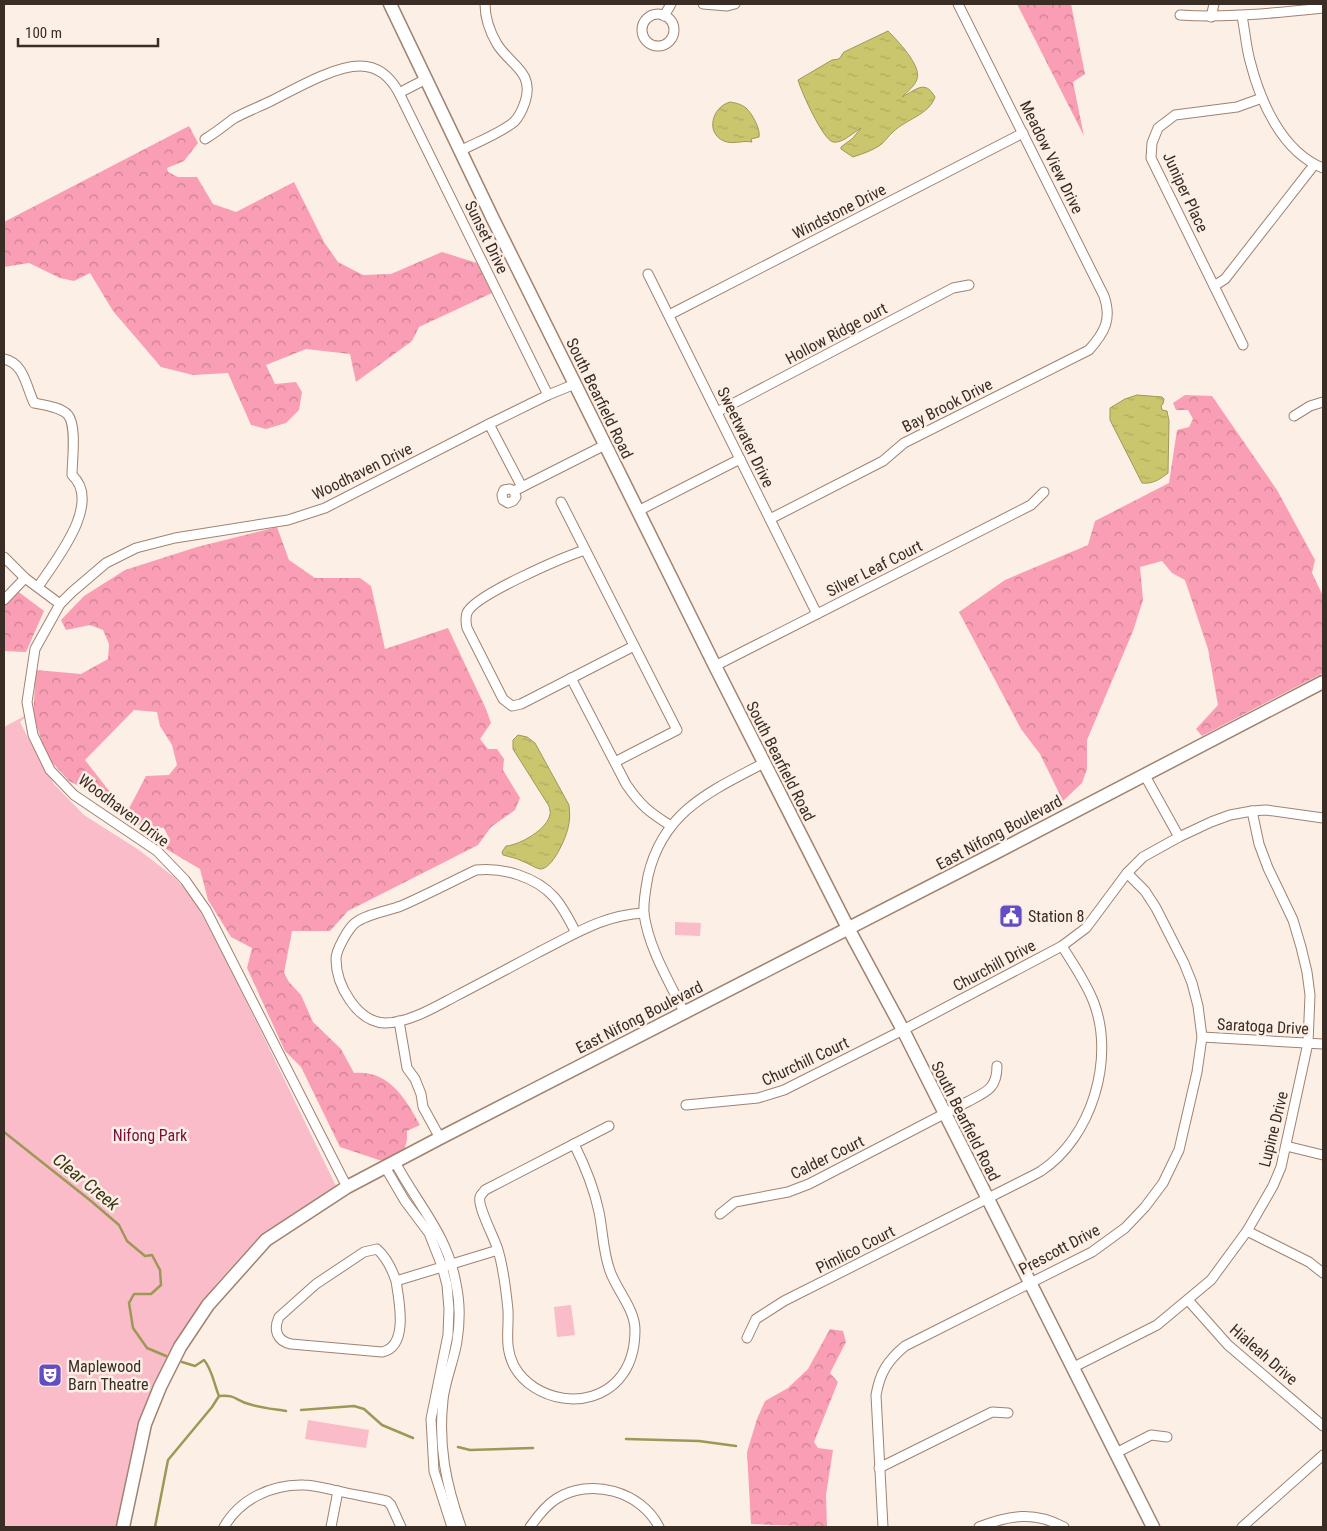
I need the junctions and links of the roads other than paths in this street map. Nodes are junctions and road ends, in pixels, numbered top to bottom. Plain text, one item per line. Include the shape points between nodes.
1 (390, 4) edge
2 (485, 4) edge
3 (671, 4) edge
4 (703, 4) edge
5 (735, 4) edge
6 (958, 4) edge
7 (1214, 4) edge
8 (1323, 8) edge
9 (1180, 15) dead end
10 (664, 16) dead end
11 (1242, 16) junction
12 (1211, 17) junction
13 (426, 79) junction
14 (399, 93) junction
15 (1262, 98) junction
16 (1023, 133) junction
17 (205, 139) dead end
18 (460, 151) junction
19 (1314, 165) junction
20 (1323, 168) edge
21 (648, 274) dead end
22 (970, 285) dead end
23 (1214, 286) junction
24 (669, 315) junction
25 (1105, 327) joint
26 (1243, 346) dead end
27 (4, 359) edge
28 (575, 384) junction
29 (548, 395) junction
30 (1323, 402) edge
31 (717, 412) junction
32 (1294, 416) dead end
33 (489, 424) junction
34 (605, 445) junction
35 (740, 459) junction
36 (1044, 492) dead end
37 (561, 502) dead end
38 (638, 511) junction
39 (770, 519) junction
40 (585, 550) junction
41 (4, 557) edge
42 (25, 578) junction
43 (38, 587) junction
44 (4, 600) edge
45 (60, 604) junction
46 (817, 614) junction
47 (634, 646) junction
48 (715, 666) junction
49 (571, 678) junction
50 (1323, 682) edge
51 (615, 762) junction
52 (764, 764) junction
53 (1144, 774) junction
54 (1252, 811) junction
55 (1323, 818) edge
56 (671, 826) junction
57 (1179, 837) junction
58 (1127, 873) junction
59 (644, 913) junction
60 (848, 928) junction
61 (576, 933) junction
62 (1062, 946) junction
63 (684, 1012) junction
64 (399, 1021) junction
65 (903, 1030) junction
66 (1202, 1037) junction
67 (1308, 1044) junction
68 (1323, 1044) edge
69 (997, 1066) dead end
70 (686, 1104) dead end
71 (945, 1114) junction
72 (609, 1126) dead end
73 (440, 1138) junction
74 (574, 1144) junction
75 (1286, 1146) junction
76 (1323, 1155) edge
77 (390, 1164) junction
78 (347, 1187) junction
79 (988, 1199) junction
80 (419, 1202) junction
81 (411, 1208) junction
82 (421, 1214) junction
83 (720, 1214) dead end
84 (1247, 1231) junction
85 (498, 1250) junction
86 (447, 1265) junction
87 (1323, 1273) edge
88 (396, 1281) junction
89 (1029, 1283) junction
90 (1188, 1300) junction
91 (747, 1338) dead end
92 (1072, 1368) junction
93 (1008, 1413) dead end
94 (1323, 1426) edge
95 (1167, 1437) dead end
96 (1116, 1453) junction
97 (1323, 1455) edge
98 (880, 1468) junction
99 (338, 1491) junction
100 (123, 1527) edge
101 (224, 1527) edge
102 (332, 1527) edge
103 (401, 1527) edge
104 (452, 1527) edge
105 (461, 1527) edge
106 (530, 1527) edge
107 (659, 1527) edge
108 (883, 1527) edge
109 (979, 1527) edge
110 (1064, 1527) edge
111 (1153, 1527) edge
112 (1242, 1527) edge

1 - 13 street, South Bearfield Road
2 - 18 street via 489,28 498,45 522,72 527,82 527,95 515,121
3 - 10 street
4 - 5 street
6 - 16 street, Meadow View Drive
7 - 12 street
8 - 11 street
9 - 12 street
11 - 12 street
11 - 15 street via 1249,59
13 - 14 street
13 - 18 street, South Bearfield Road
14 - 17 street, Sunset Drive via 384,74 373,68 348,67 312,80 235,118
14 - 29 street, Sunset Drive
15 - 19 street via 1287,141
15 - 23 street, Juniper Place via 1238,107 1176,114 1158,128 1152,143 1151,158
16 - 24 street, Windstone Drive
16 - 25 street, Meadow View Drive via 1104,296 1107,306
18 - 28 street, South Bearfield Road
19 - 20 street
19 - 23 street via 1225,280
21 - 24 street, Sweetwater Drive
22 - 31 street, Hollow Ridge ourt via 953,288
23 - 26 street, Juniper Place
24 - 31 street, Sweetwater Drive
25 - 39 street, Bay Brook Drive via 1089,350 904,443 883,461
27 - 43 street via 19,366 34,402 69,416 72,475 82,487 82,512 77,525
28 - 29 street, Woodhaven Drive
28 - 34 street, South Bearfield Road
29 - 33 street, Woodhaven Drive
30 - 32 street
31 - 35 street, Sweetwater Drive
33 - 34 street via 518,489
33 - 45 street, Woodhaven Drive via 325,508 288,520 174,538 136,548 106,563
34 - 38 street, South Bearfield Road
35 - 38 street
35 - 39 street, Sweetwater Drive
36 - 46 street, Silver Leaf Court via 1032,505
37 - 40 street
38 - 48 street, South Bearfield Road
39 - 46 street, Sweetwater Drive
40 - 47 street
40 - 49 street via 535,570 483,599 467,612 465,621 503,699 512,706
41 - 42 street
42 - 43 street
42 - 44 street
43 - 45 street
45 - 78 street, Woodhaven Drive via 34,649 26,702 33,735 50,770 74,795 157,851 185,880 206,910
46 - 48 street, Silver Leaf Court
47 - 49 street
47 - 51 street via 677,730
48 - 52 street, South Bearfield Road
49 - 51 street
50 - 53 street, East Nifong Boulevard
51 - 56 street via 635,798
52 - 56 street via 711,791 692,804
52 - 60 street, South Bearfield Road
53 - 57 street
53 - 60 street, East Nifong Boulevard
54 - 55 street, Churchill Drive
54 - 57 street, Churchill Drive via 1210,822
54 - 67 street, Lupine Drive via 1268,868 1293,920 1301,946 1310,995
56 - 59 street via 650,867
57 - 58 street, Churchill Drive via 1143,857
58 - 62 street, Churchill Drive via 1086,928
58 - 66 street, Prescott Drive via 1156,908 1184,963 1198,1006
59 - 61 street via 606,919
59 - 63 street via 657,958
60 - 63 street, East Nifong Boulevard
60 - 65 street, South Bearfield Road
61 - 64 street via 440,1004
61 - 64 street via 555,898 544,888 515,874 489,868 476,870 400,906 364,918 354,923 340,945 336,957 338,974 361,1012 372,1020 385,1023
62 - 65 street, Churchill Drive
62 - 79 street, Pimlico Court via 1085,984 1100,1028 1100,1075 1092,1105 1079,1130 1061,1153 1042,1170
63 - 73 street, East Nifong Boulevard
64 - 73 street via 407,1068 415,1079 423,1107
65 - 70 street, Churchill Court via 770,1096
65 - 71 street, South Bearfield Road
66 - 67 street, Saratoga Drive
66 - 89 street, Prescott Drive via 1179,1150 1163,1183 1125,1228 1092,1252
67 - 68 street, Saratoga Drive
67 - 75 street, Lupine Drive
69 - 71 street, Calder Court via 997,1078 990,1089
71 - 79 street, South Bearfield Road
71 - 83 street, Calder Court via 809,1184 788,1192 735,1202
72 - 74 street
73 - 77 street, East Nifong Boulevard
74 - 85 street via 485,1190 480,1197 480,1205
74 - 85 street via 599,1211 610,1272 631,1312 635,1328 628,1365 618,1380 592,1396 574,1400 541,1392 521,1376 506,1341 508,1312 503,1265
75 - 76 street
75 - 84 street, Lupine Drive via 1273,1186
77 - 78 street, East Nifong Boulevard
77 - 80 street
77 - 81 street
78 - 100 street, East Nifong Boulevard via 266,1240 208,1305 160,1387 145,1424
79 - 89 street, South Bearfield Road
79 - 91 street, Pimlico Court via 784,1301 756,1319
80 - 81 street
80 - 82 street
81 - 82 street
82 - 86 street
84 - 87 street via 1309,1262
84 - 90 street, Lupine Drive via 1211,1280
85 - 86 street
86 - 88 street
86 - 104 street via 448,1335 431,1419 434,1471
86 - 105 street via 459,1308 457,1340 441,1420 444,1470
88 - 88 street via 383,1255 377,1249 370,1249 316,1284 279,1317 276,1331 285,1343 388,1351 398,1341 401,1310
89 - 92 street, South Bearfield Road
89 - 98 street, Prescott Drive via 904,1346 888,1361 876,1395
90 - 92 street, Lupine Drive via 1157,1325
90 - 94 street, Hialeah Drive via 1228,1345
92 - 96 street, South Bearfield Road
93 - 98 street via 992,1412
95 - 96 street via 1151,1435
96 - 111 street, South Bearfield Road
97 - 112 street
98 - 108 street, Prescott Drive
99 - 101 street via 306,1484 272,1489 255,1496 236,1510
99 - 102 street
99 - 103 street via 387,1501 392,1505
106 - 107 street via 556,1499 574,1491 594,1488 626,1495 644,1508
109 - 110 street via 1000,1519 1022,1516 1038,1517

